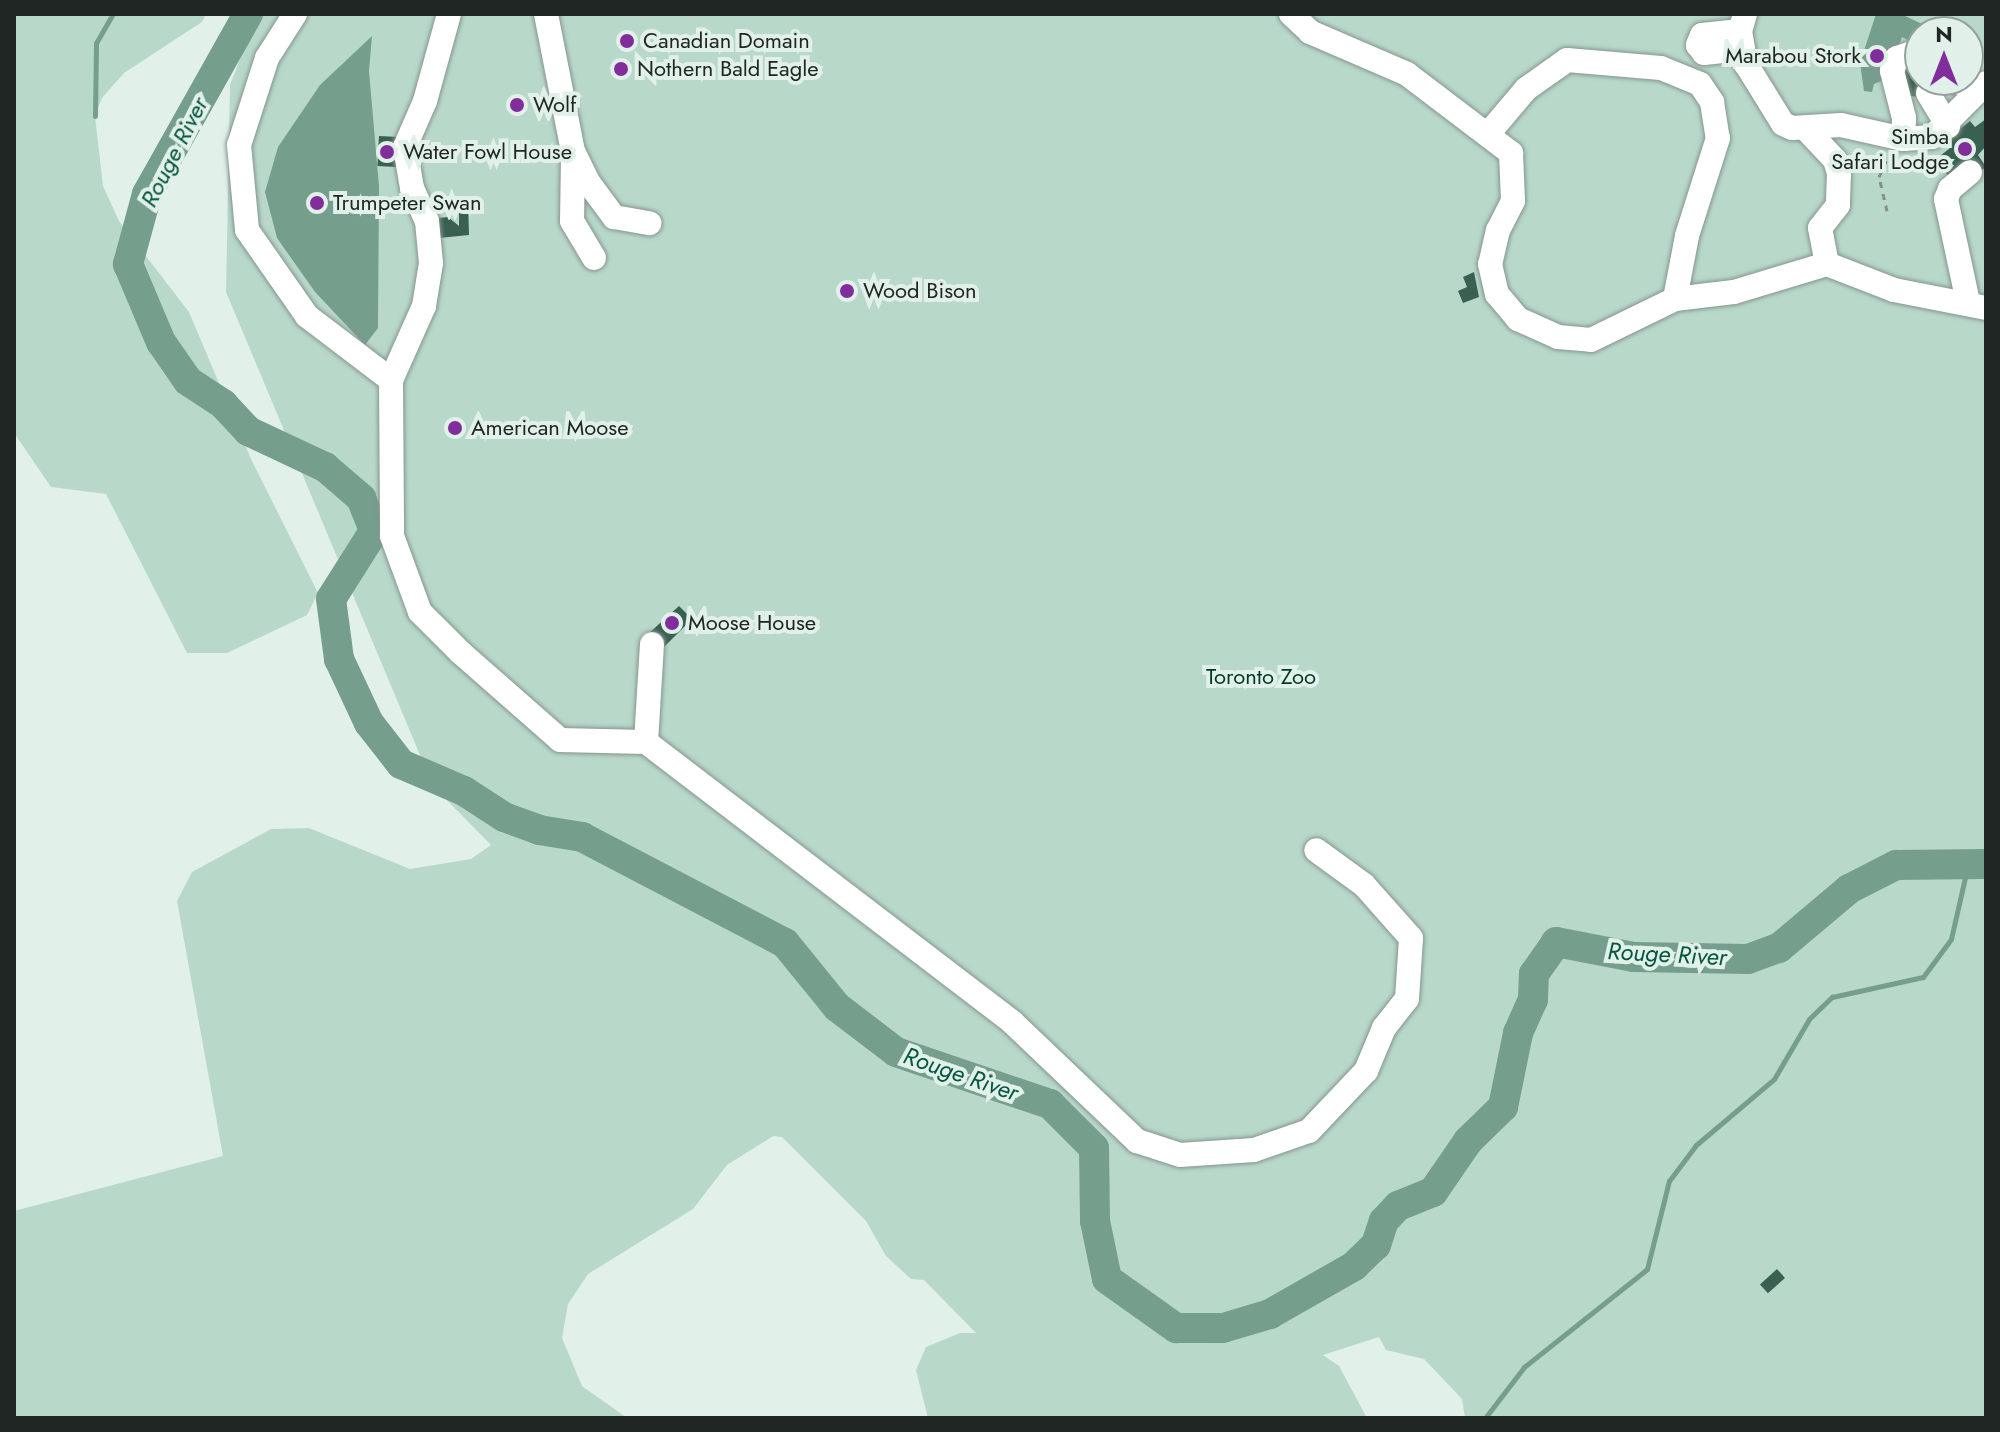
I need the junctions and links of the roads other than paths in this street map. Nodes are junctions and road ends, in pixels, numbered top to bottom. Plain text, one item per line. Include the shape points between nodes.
1 (295, 14) edge
2 (449, 14) edge
3 (546, 14) edge
4 (1291, 14) edge
5 (1742, 32) edge
6 (1904, 56) edge
7 (1930, 96) edge
8 (1974, 96) edge
9 (1948, 126) junction
10 (1805, 128) junction
11 (1488, 134) junction
12 (1903, 139) junction
13 (573, 151) junction
14 (1970, 172) dead end
15 (614, 217) junction
16 (649, 223) dead end
17 (1827, 264) junction
18 (1675, 299) junction
19 (1977, 305) edge
20 (391, 380) junction
21 (652, 644) dead end
22 (646, 742) junction
23 (1316, 850) dead end

1 - 20 street via 267,58 239,145 247,230 307,316
2 - 20 street via 405,147 412,188 427,221 431,263 424,306
3 - 13 street
4 - 11 street via 1310,32 1407,74 1441,105
5 - 10 street via 1783,124
6 - 12 street via 1897,58 1892,71 1904,118
7 - 9 street
8 - 9 street
9 - 12 street via 1932,137
10 - 12 street via 1841,125
10 - 17 street via 1835,160 1839,173 1838,205 1820,228
11 - 18 street via 1511,153 1513,201 1498,230 1490,264 1497,294 1518,319 1558,337 1591,340
11 - 18 street via 1526,89 1567,60 1661,68 1700,84 1712,102 1718,138 1687,236
13 - 15 street
13 - 15 street via 572,221 589,251
14 - 19 street via 1946,199
15 - 16 street
17 - 18 street via 1734,292
17 - 19 street via 1894,290
20 - 22 street via 392,536 420,612 560,740
21 - 22 street
22 - 23 street via 1012,1022 1137,1141 1180,1155 1254,1150 1309,1131 1366,1071 1384,1028 1407,999 1411,938 1364,885

